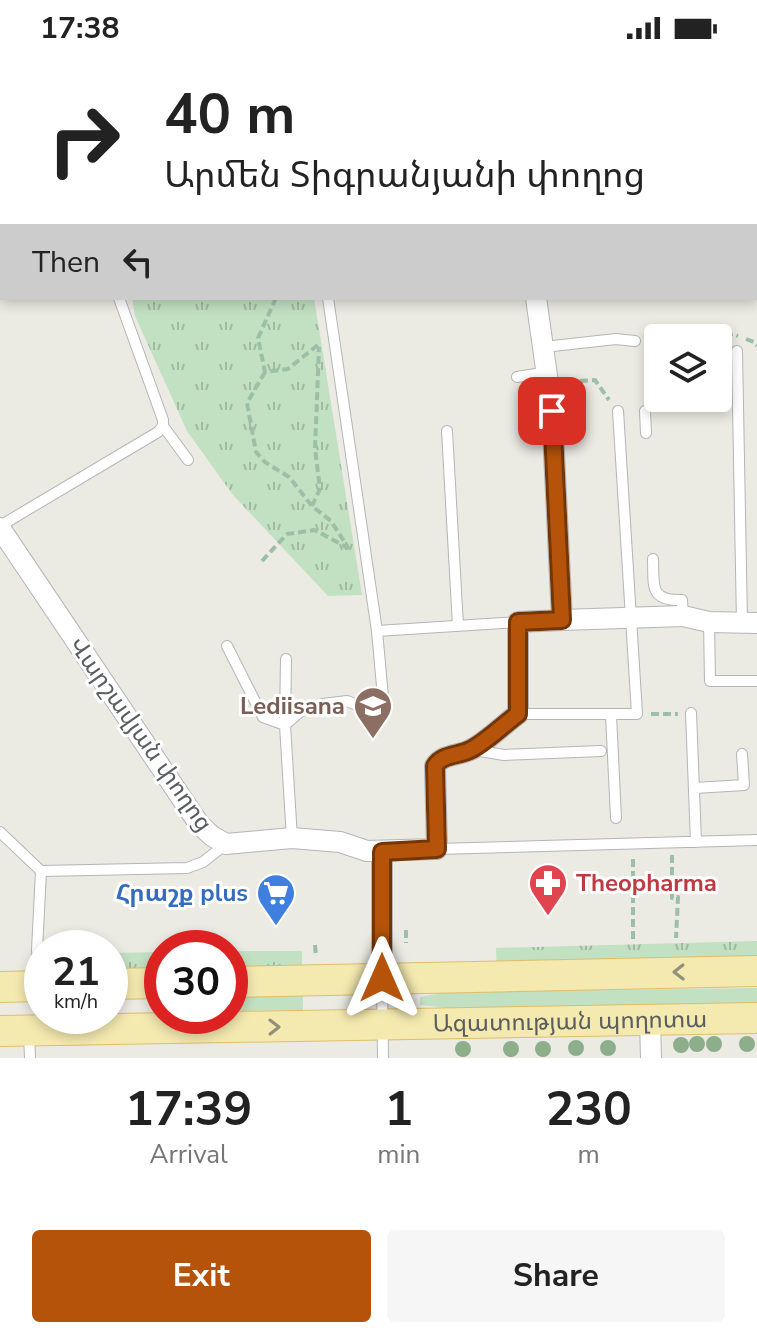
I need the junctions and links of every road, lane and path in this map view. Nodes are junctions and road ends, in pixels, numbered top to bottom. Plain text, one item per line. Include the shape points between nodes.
1 (120, 300) edge
2 (275, 300) edge
3 (328, 300) edge
4 (536, 300) edge
5 (634, 337) dead end
6 (544, 347) junction
7 (737, 351) dead end
8 (265, 372) junction
9 (517, 377) dead end
10 (548, 377) junction
11 (618, 411) joint
12 (645, 412) edge
13 (163, 426) junction
14 (447, 431) dead end
15 (646, 433) dead end
16 (188, 460) dead end
17 (312, 506) junction
18 (0, 527) edge
19 (349, 548) junction
20 (366, 555) junction
21 (262, 561) dead end
22 (656, 572) dead end
23 (683, 616) junction
24 (631, 617) junction
25 (562, 620) junction
26 (518, 622) junction
27 (709, 622) junction
28 (749, 623) edge
29 (458, 626) junction
30 (377, 631) junction
31 (227, 646) dead end
32 (286, 659) dead end
33 (757, 681) edge
34 (691, 713) joint
35 (518, 714) junction
36 (637, 714) junction
37 (611, 715) junction
38 (285, 725) junction
39 (472, 750) junction
40 (601, 751) dead end
41 (742, 754) dead end
42 (695, 788) junction
43 (618, 812) dead end
44 (0, 832) edge
45 (292, 838) junction
46 (757, 840) edge
47 (696, 842) junction
48 (672, 843) junction
49 (226, 844) junction
50 (633, 844) junction
51 (437, 849) junction
52 (382, 852) junction
53 (41, 871) junction
54 (38, 930) edge
55 (406, 930) dead end
56 (676, 938) dead end
57 (633, 939) dead end
58 (406, 943) dead end
59 (315, 945) dead end
60 (316, 958) dead end
61 (757, 971) edge
62 (382, 978) junction
63 (248, 982) edge
64 (24, 986) edge
65 (0, 987) edge
66 (757, 1018) edge
67 (650, 1020) junction
68 (382, 1025) junction
69 (20, 1040) edge
70 (383, 1058) edge
71 (651, 1058) edge

1 - 13 lane
2 - 8 path via 258,338
3 - 20 lane
4 - 6 street
5 - 6 lane
6 - 10 street
7 - 28 lane
8 - 17 path via 247,403 256,452 289,477
8 - 17 path via 288,369 319,344 315,449 320,489
9 - 10 lane
10 - 11 path via 595,380 610,401 617,400
10 - 25 street
11 - 24 lane
12 - 15 lane
13 - 16 lane
13 - 18 lane
14 - 29 lane
17 - 19 path via 331,521
18 - 49 street, Վարշավյան փողոց via 199,824
19 - 20 path
19 - 21 path via 315,530 287,534
20 - 30 lane
22 - 23 lane via 655,590 667,601 682,600
23 - 24 street
23 - 27 street
24 - 25 street
24 - 36 lane
25 - 26 street
26 - 29 lane
26 - 35 street
27 - 28 street
27 - 33 lane via 710,681
29 - 30 lane
30 - 38 lane via 384,708 377,713 347,701 323,704 301,711
31 - 38 lane via 263,717
32 - 38 lane
34 - 36 path
34 - 42 lane
35 - 37 lane
35 - 39 street
36 - 37 lane
37 - 43 lane
38 - 45 lane
39 - 40 lane via 504,755
39 - 51 street via 442,758 435,766
41 - 42 lane via 744,785
42 - 47 lane
44 - 53 lane
45 - 49 street, Վարշավյան փողոց
45 - 52 street, Վարշավյան փողոց
46 - 47 lane
47 - 48 lane
48 - 50 lane
48 - 56 path
49 - 53 lane via 187,868
50 - 51 lane
50 - 57 path
51 - 52 street, Վարշավյան փողոց
52 - 62 street
53 - 54 lane
55 - 58 path
59 - 60 path
61 -> 62 main road, Ազատության պողոտա
62 - 63 main road, Ազատության պողոտա
62 - 68 lane
64 - 65 main road
66 - 67 main road, Ազատության պողոտա
67 - 68 main road, Ազատության պողոտա
67 - 71 street
69 -> 68 main road, Ազատության պողոտա
68 - 70 lane

